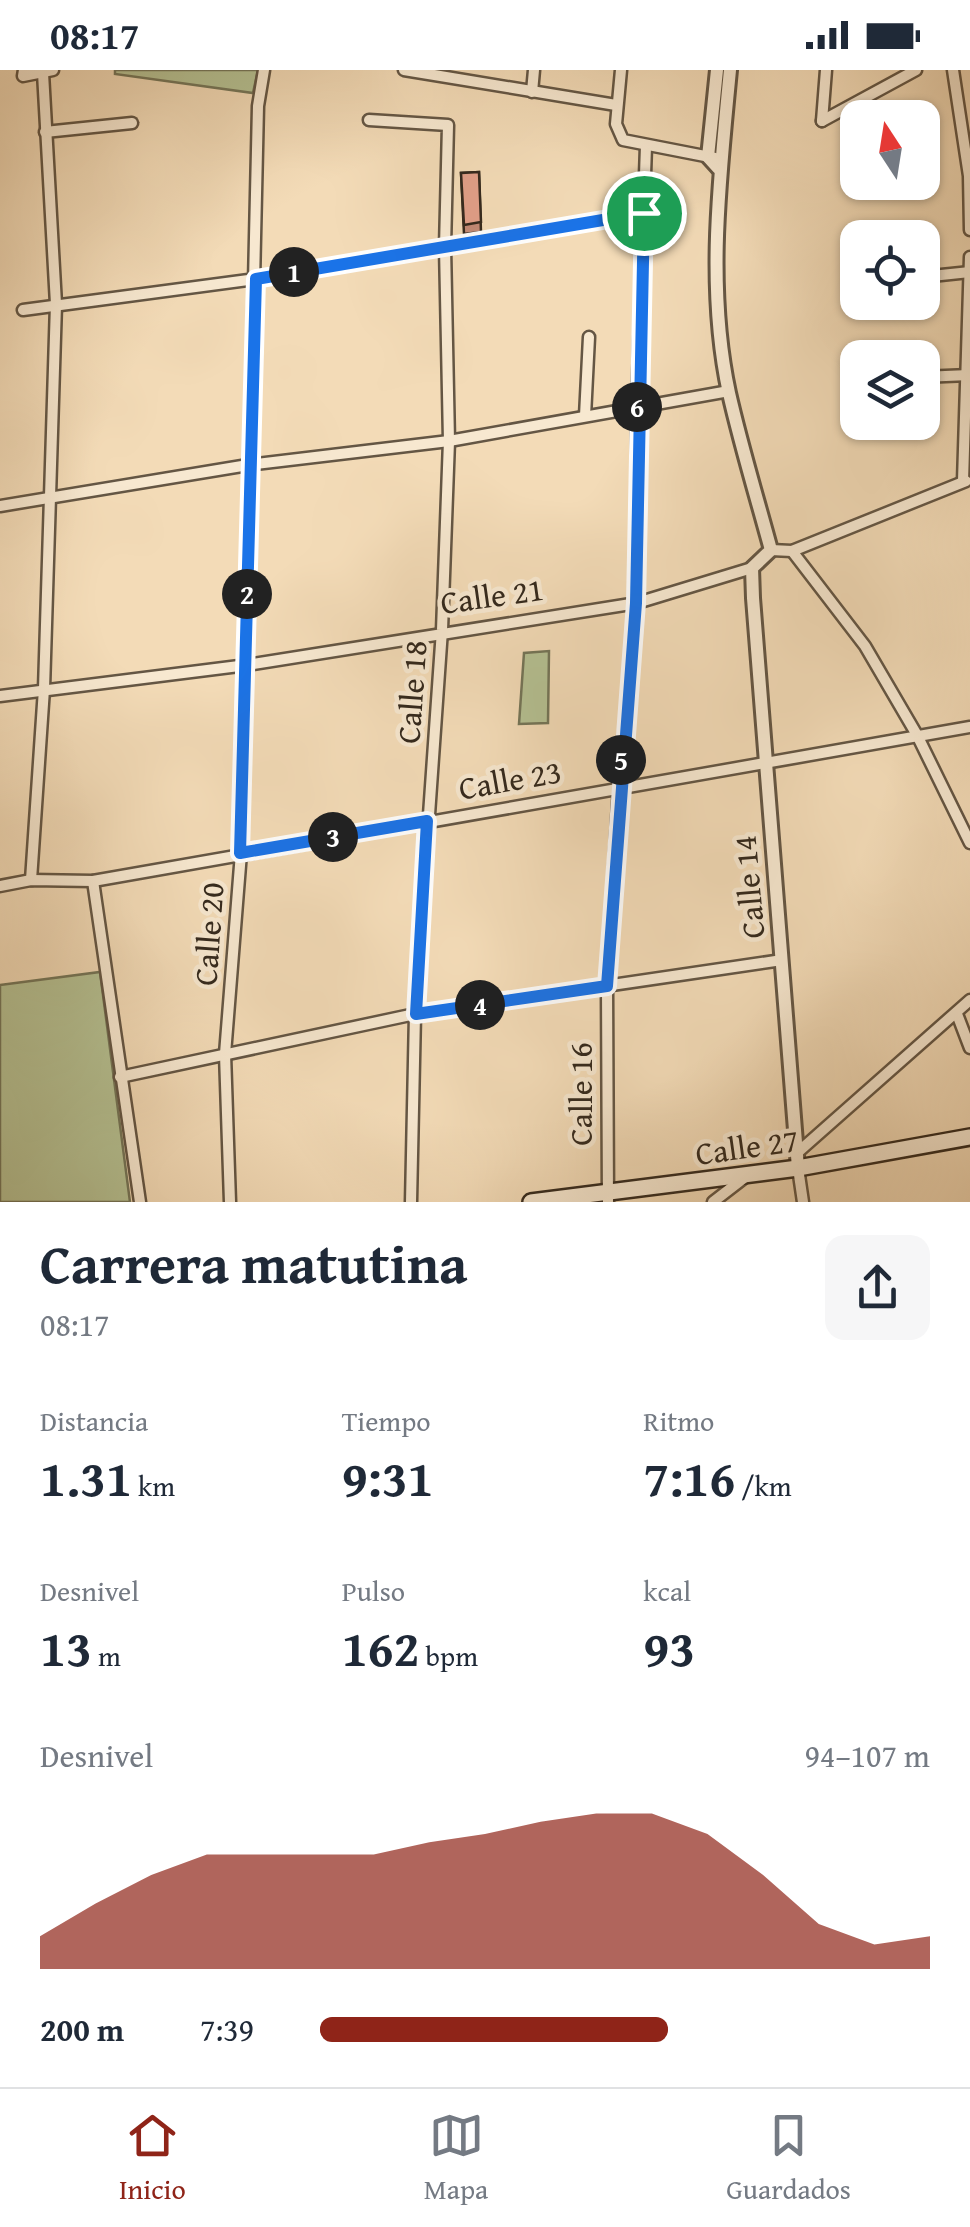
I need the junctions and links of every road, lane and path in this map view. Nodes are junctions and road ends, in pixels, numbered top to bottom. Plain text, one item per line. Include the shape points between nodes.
1 (264, 70) edge
2 (404, 70) edge
3 (534, 70) edge
4 (621, 70) edge
5 (716, 70) edge
6 (730, 70) edge
7 (826, 70) edge
8 (953, 70) edge
9 (48, 71) edge
10 (916, 71) edge
11 (23, 73) edge
12 (532, 92) junction
13 (616, 105) junction
14 (370, 120) dead end
15 (132, 122) dead end
16 (45, 132) junction
17 (646, 146) junction
18 (716, 161) junction
19 (644, 213) junction
20 (970, 230) edge
21 (444, 247) junction
22 (970, 257) edge
23 (969, 272) edge
24 (940, 275) edge
25 (256, 279) junction
26 (56, 304) junction
27 (23, 310) dead end
28 (589, 337) dead end
29 (968, 375) edge
30 (940, 376) edge
31 (729, 391) junction
32 (637, 407) junction
33 (585, 416) junction
34 (449, 441) junction
35 (248, 465) junction
36 (967, 481) edge
37 (52, 498) junction
38 (0, 506) edge
39 (771, 550) junction
40 (792, 551) junction
41 (752, 568) junction
42 (636, 603) junction
43 (442, 630) junction
44 (247, 664) junction
45 (44, 689) junction
46 (0, 696) edge
47 (970, 727) edge
48 (917, 735) junction
49 (766, 765) junction
50 (619, 787) junction
51 (427, 821) junction
52 (970, 842) edge
53 (240, 853) junction
54 (31, 880) junction
55 (93, 880) junction
56 (0, 886) edge
57 (782, 960) junction
58 (607, 986) junction
59 (970, 1000) edge
60 (416, 1014) junction
61 (957, 1014) junction
62 (970, 1048) edge
63 (225, 1054) junction
64 (120, 1077) junction
65 (970, 1137) edge
66 (797, 1161) junction
67 (748, 1175) junction
68 (607, 1198) edge
69 (140, 1202) edge
70 (230, 1202) edge
71 (411, 1202) edge
72 (531, 1202) edge
73 (713, 1202) edge
74 (803, 1202) edge

1 - 25 street, Calle 20
2 - 12 street
3 - 12 street
4 - 13 street
5 - 18 street
6 - 18 street
7 - 10 street via 822,121
8 - 20 street
9 - 11 street
9 - 16 street
12 - 13 street
13 - 17 street via 623,140
14 - 21 street, Calle 18 via 448,125
15 - 16 street
16 - 26 street
17 - 18 street
17 - 19 street, Calle 16
18 - 31 street via 720,328
19 - 21 street
19 - 32 street, Calle 16
21 - 25 street
21 - 34 street, Calle 18
22 - 23 street
23 - 24 street
23 - 29 street
25 - 26 street
25 - 35 street, Calle 20
26 - 27 street
26 - 37 street
28 - 33 street
29 - 30 street
29 - 36 street
31 - 32 street
31 - 39 street
32 - 33 street
32 - 42 street, Calle 16
33 - 34 street
34 - 35 street
34 - 43 street, Calle 18
35 - 37 street
35 - 44 street, Calle 20
36 - 40 street
37 - 38 street
37 - 45 street
39 - 40 street
39 - 41 street, Calle 21
40 - 48 street via 865,646
41 - 42 street, Calle 21
41 - 49 street, Calle 14
42 - 43 street, Calle 21
42 - 50 street, Calle 16
43 - 44 street, Calle 21
43 - 51 street, Calle 18
44 - 45 street, Calle 21
44 - 53 street, Calle 20
45 - 46 street, Calle 21
45 - 54 street
47 - 48 street, Calle 23
48 - 49 street, Calle 23
48 - 52 street
49 - 50 street, Calle 23
49 - 57 street, Calle 14
50 - 51 street, Calle 23
50 - 58 street, Calle 16
51 - 53 street, Calle 23
51 - 60 street, Calle 18
53 - 55 street, Calle 23
53 - 63 street, Calle 20
54 - 55 street, Calle 23
54 - 56 street, Calle 23
55 - 64 street
57 - 58 street
57 - 66 street, Calle 14
58 - 60 street
58 - 68 street, Calle 16
59 - 61 street
60 - 63 street
60 - 71 street, Calle 18
61 - 62 street
61 - 66 street
63 - 64 street
63 - 70 street, Calle 20
64 - 69 street
65 - 66 main road, Calle 27
66 - 67 main road, Calle 27
66 - 74 street, Calle 14
67 - 68 main road, Calle 27
67 - 73 street
68 - 72 main road, Calle 27

